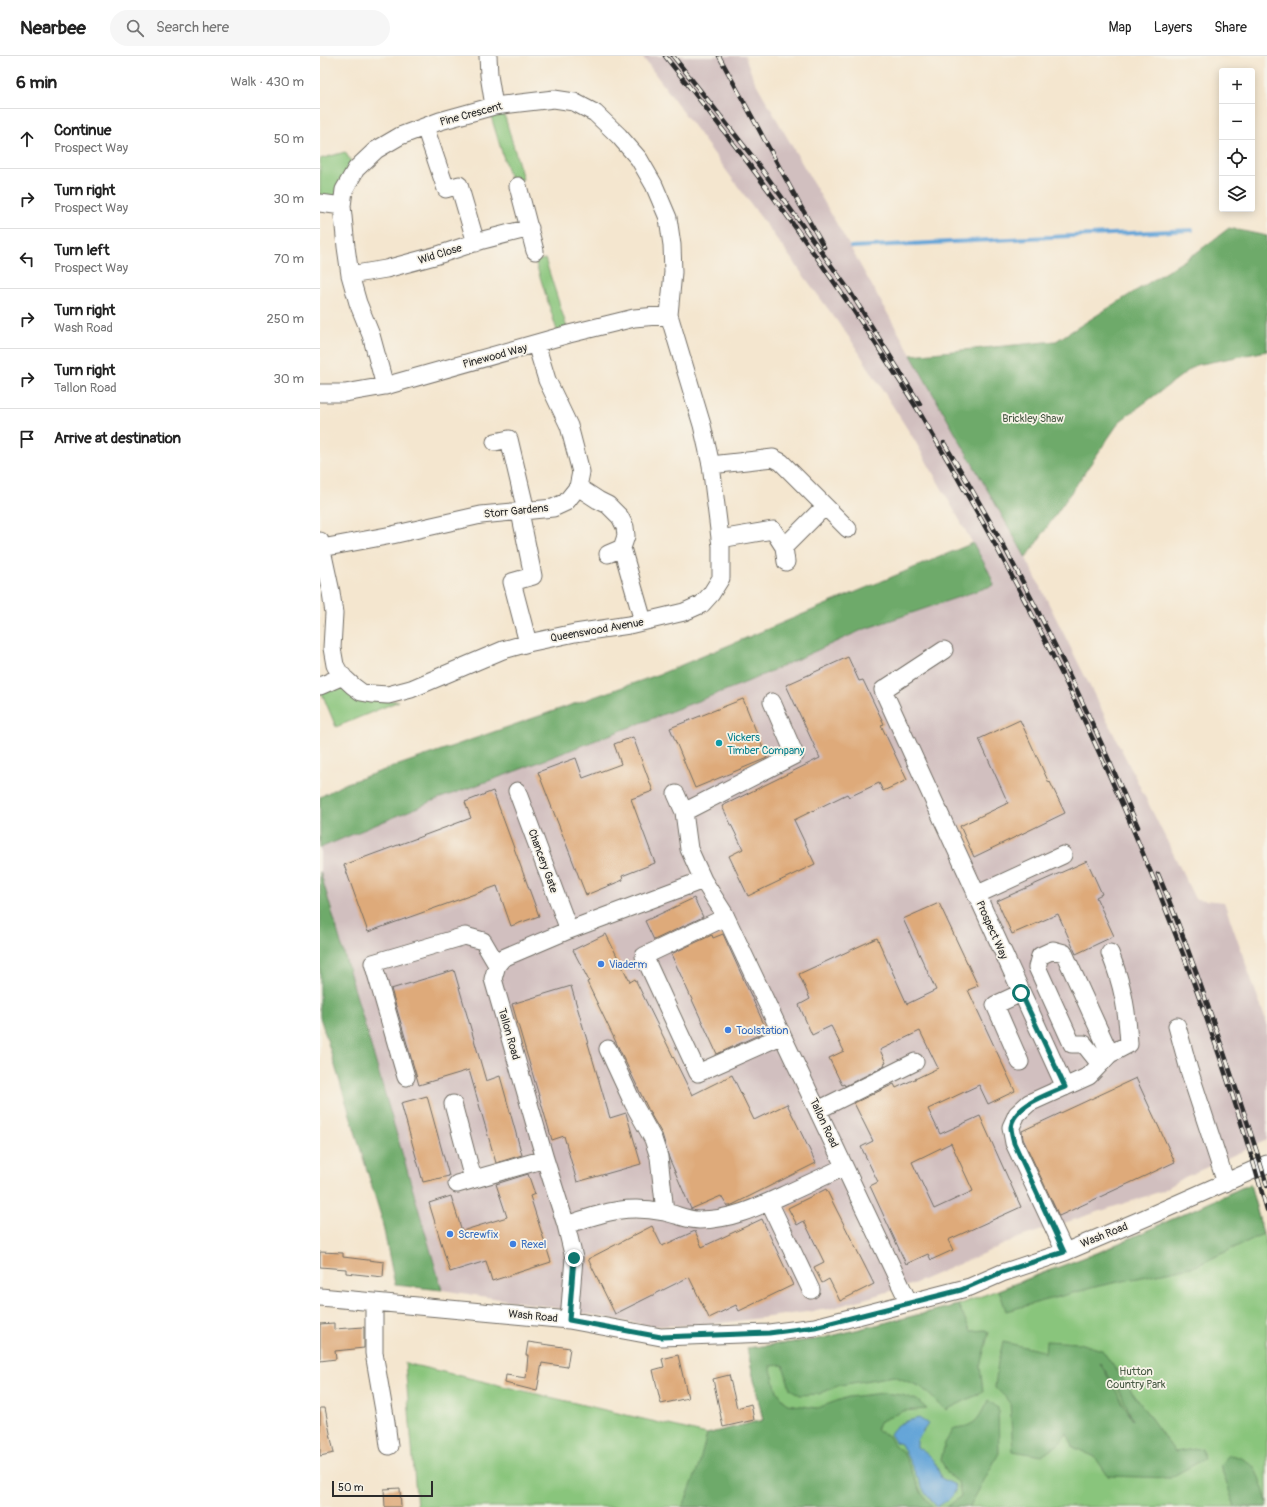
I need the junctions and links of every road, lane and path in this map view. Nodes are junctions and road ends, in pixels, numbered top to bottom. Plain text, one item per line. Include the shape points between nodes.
1 (488, 56) edge
2 (494, 106) junction
3 (425, 127) junction
4 (518, 186) dead end
5 (320, 203) edge
6 (342, 206) junction
7 (530, 228) junction
8 (476, 242) junction
9 (535, 251) dead end
10 (350, 275) junction
11 (669, 315) junction
12 (536, 344) junction
13 (385, 386) junction
14 (320, 392) edge
15 (495, 442) dead end
16 (711, 465) junction
17 (578, 487) junction
18 (825, 506) junction
19 (523, 511) junction
20 (848, 529) dead end
21 (720, 539) junction
22 (321, 545) edge
23 (643, 622) junction
24 (528, 643) junction
25 (944, 650) dead end
26 (343, 676) junction
27 (320, 686) edge
28 (772, 702) dead end
29 (517, 791) dead end
30 (676, 794) dead end
31 (684, 812) junction
32 (1063, 855) dead end
33 (703, 880) junction
34 (976, 895) junction
35 (726, 917) junction
36 (569, 930) junction
37 (1110, 953) dead end
38 (497, 965) junction
39 (1021, 993) junction
40 (1177, 1026) dead end
41 (782, 1036) junction
42 (608, 1049) dead end
43 (914, 1062) dead end
44 (1020, 1062) dead end
45 (1100, 1064) junction
46 (406, 1077) dead end
47 (1065, 1087) junction
48 (453, 1104) dead end
49 (818, 1110) junction
50 (545, 1159) junction
51 (1267, 1164) edge
52 (844, 1167) junction
53 (1226, 1183) junction
54 (769, 1202) junction
55 (664, 1212) junction
56 (566, 1225) junction
57 (1064, 1252) junction
58 (811, 1290) dead end
59 (320, 1297) edge
60 (374, 1302) junction
61 (909, 1303) junction
62 (569, 1320) junction
63 (389, 1446) dead end

1 - 2 street
2 - 3 street, Pine Crescent
2 - 11 street, Pine Crescent via 554,99 574,102 595,113 639,158 668,218 673,272
3 - 6 street, Pine Crescent via 400,136 376,150 356,169 344,190
3 - 8 street via 446,189 458,185
4 - 7 street
5 - 6 street
6 - 10 street, Pine Crescent
7 - 8 street, Wid Close
7 - 9 street
8 - 10 street, Wid Close via 386,269
10 - 13 street, Pine Crescent
11 - 12 street, Pinewood Way via 634,318
11 - 16 street, Queenswood Avenue
12 - 13 street, Pinewood Way
12 - 17 street via 547,380 569,426 581,472
13 - 14 street, Pinewood Way via 345,393
15 - 19 street via 509,438
16 - 18 street via 772,458 781,462
16 - 21 street, Queenswood Avenue
17 - 19 street, Storr Gardens via 566,502 553,508
17 - 23 street via 608,505 620,517 625,527 626,536 615,551
18 - 20 street
18 - 21 street via 785,555 772,530
19 - 22 street, Storr Gardens via 481,514 392,535
19 - 24 street via 533,576 512,582
21 - 23 street, Queenswood Avenue via 721,578 712,594 702,604 684,612
22 - 26 street, Queenswood Avenue via 333,606 332,648 335,665
23 - 24 street, Queenswood Avenue
24 - 26 street, Queenswood Avenue via 503,650 411,689 388,695 361,692
25 - 34 street, Prospect Way via 882,690
26 - 27 street
28 - 31 street via 795,755
29 - 36 street, Chancery Gate
30 - 31 street, Tallon Road
31 - 33 street, Tallon Road via 689,849
32 - 34 street
33 - 35 street, Tallon Road
33 - 36 street
34 - 39 street, Prospect Way
35 - 41 street, Tallon Road
35 - 41 street via 644,956 698,1073
36 - 38 street via 503,958
37 - 45 street via 1125,998 1129,1044
38 - 46 street via 483,941 465,936 373,963
38 - 50 street, Tallon Road via 493,980
39 - 44 street via 995,1005
39 - 47 street, Prospect Way
40 - 53 street
41 - 49 street, Tallon Road
42 - 55 street via 659,1157
43 - 49 street
45 - 45 street via 1064,953 1054,950 1040,956 1036,967 1072,1044 1084,1044
45 - 47 street
47 - 57 street via 1029,1103 1016,1114 1011,1127 1014,1143
48 - 50 street via 465,1181
49 - 52 street, Tallon Road
50 - 56 street, Tallon Road
51 - 53 street, Wash Road
52 - 54 street
52 - 61 street, Tallon Road
53 - 57 street, Wash Road
54 - 55 street via 746,1212 700,1220 686,1219
54 - 58 street
55 - 56 street via 630,1208 609,1211
56 - 62 street, Tallon Road via 574,1258
57 - 61 street, Wash Road via 1002,1272 961,1290
59 - 60 street, Wash Road
60 - 62 street, Wash Road
60 - 63 street via 374,1353
61 - 62 street, Wash Road via 815,1327 769,1333 661,1337

